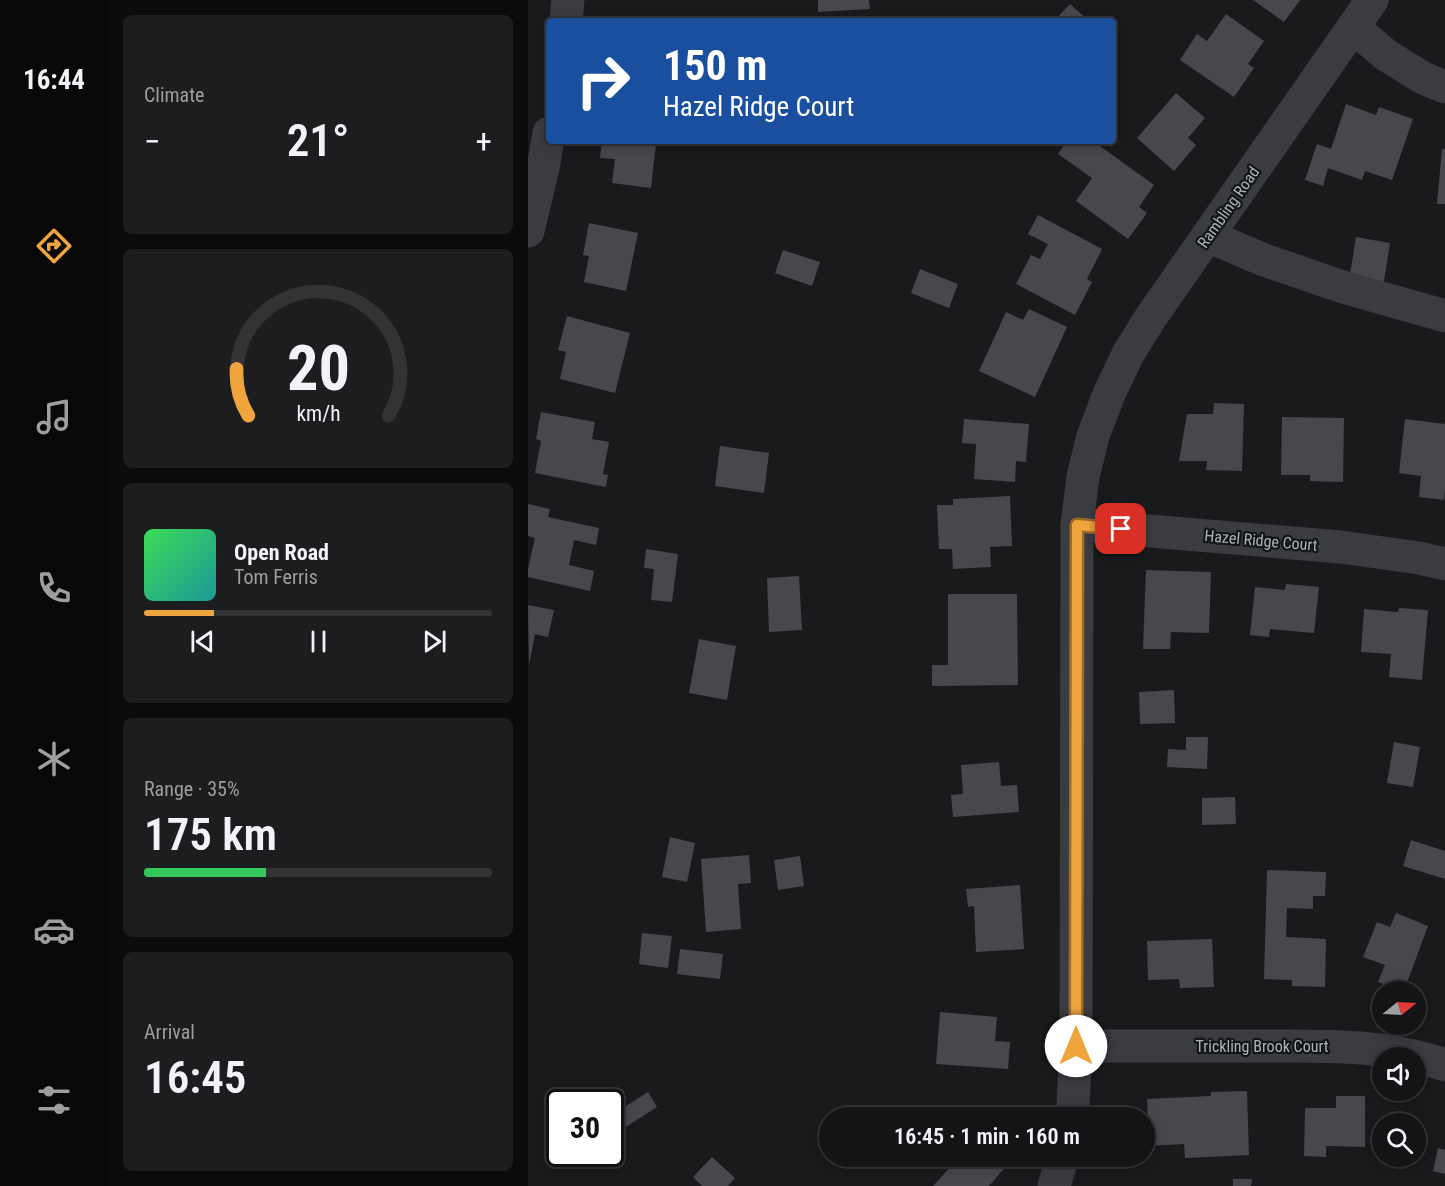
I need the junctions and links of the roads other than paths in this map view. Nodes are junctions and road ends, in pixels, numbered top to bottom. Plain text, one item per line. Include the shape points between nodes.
1 (568, 0) edge
2 (1372, 0) edge
3 (566, 18) edge
4 (1353, 27) junction
5 (1445, 87) edge
6 (547, 144) edge
7 (528, 231) edge
8 (1208, 236) junction
9 (1445, 316) edge
10 (1077, 525) junction
11 (1445, 564) edge
12 (1076, 1046) junction
13 (1445, 1065) edge
14 (1073, 1107) edge
15 (1060, 1167) edge
16 (1054, 1186) edge

1 - 3 street
2 - 4 street, Rambling Road
4 - 5 street via 1386,55
4 - 8 street, Rambling Road
6 - 7 street
8 - 9 street via 1332,283
8 - 10 street, Rambling Road via 1151,317 1109,394 1083,477
10 - 11 street, Hazel Ridge Court via 1341,547
10 - 12 street, Rambling Road
12 - 13 street, Trickling Brook Court via 1338,1046 1385,1050
12 - 14 street, Rambling Road
15 - 16 street

